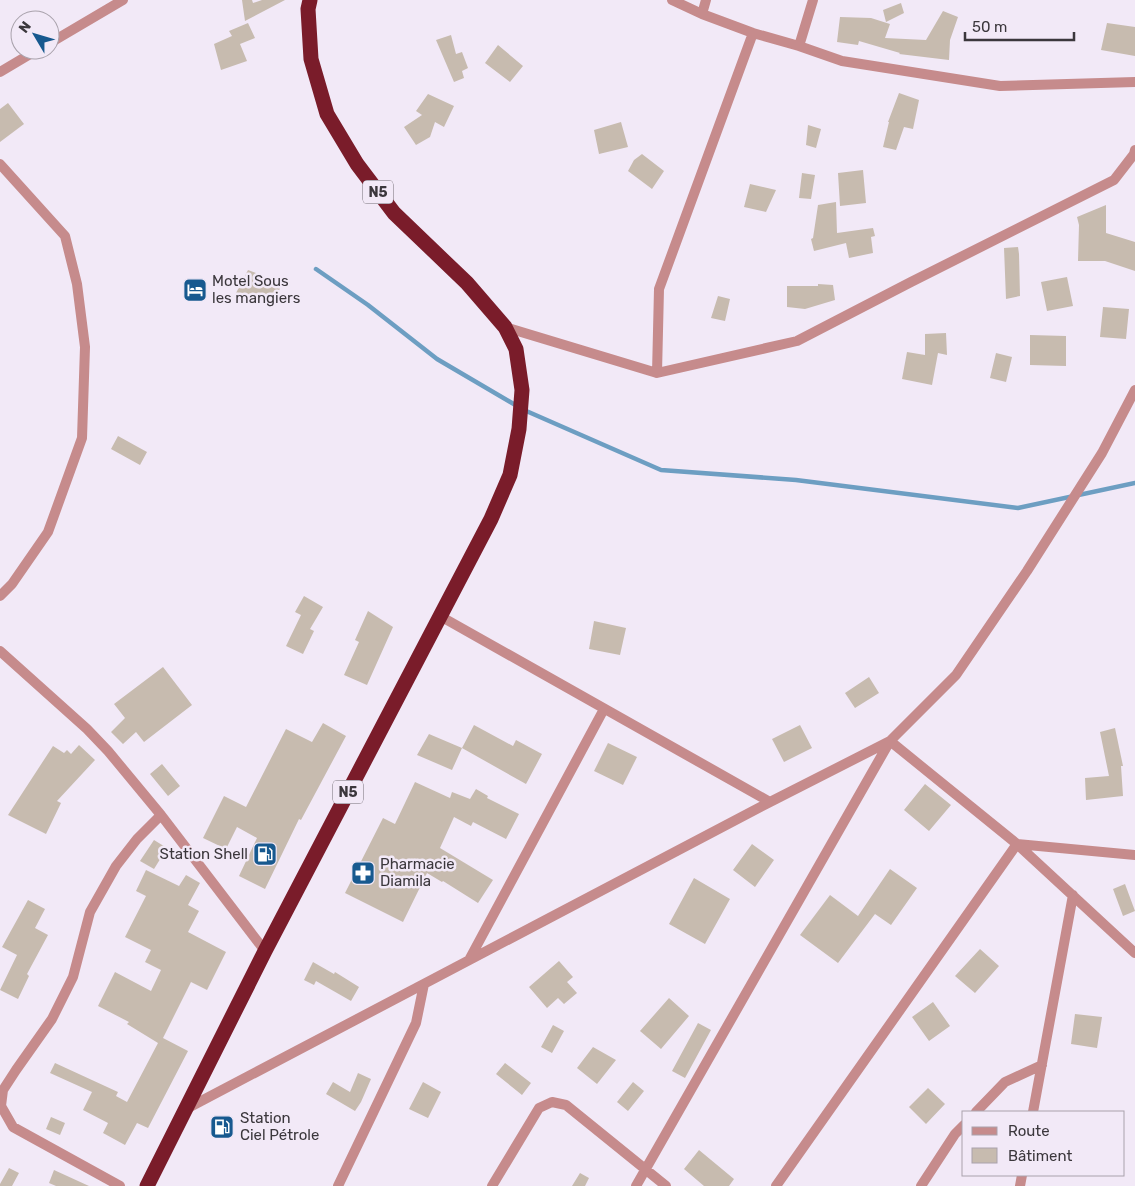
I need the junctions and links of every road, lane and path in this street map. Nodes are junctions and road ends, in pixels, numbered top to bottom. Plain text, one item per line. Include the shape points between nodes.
1 (123, 0) edge
2 (310, 0) edge
3 (672, 0) edge
4 (706, 0) edge
5 (813, 0) edge
6 (702, 14) junction
7 (753, 33) junction
8 (60, 36) edge
9 (799, 46) junction
10 (20, 60) edge
11 (0, 72) edge
12 (1135, 82) edge
13 (1135, 150) edge
14 (0, 164) edge
15 (506, 327) junction
16 (657, 373) junction
17 (1135, 390) edge
18 (0, 596) edge
19 (440, 616) junction
20 (0, 651) edge
21 (604, 709) junction
22 (890, 741) junction
23 (770, 802) junction
24 (161, 815) junction
25 (1017, 844) junction
26 (1135, 855) edge
27 (1073, 895) junction
28 (265, 952) junction
29 (1135, 953) edge
30 (469, 961) junction
31 (424, 984) junction
32 (1042, 1065) junction
33 (186, 1109) junction
34 (977, 1111) edge
35 (1033, 1111) edge
36 (962, 1127) edge
37 (645, 1169) junction
38 (120, 1186) edge
39 (147, 1186) edge
40 (338, 1186) edge
41 (492, 1186) edge
42 (636, 1186) edge
43 (666, 1186) edge
44 (776, 1186) edge
45 (921, 1186) edge

1 - 8 street
2 - 15 highway, N5 via 312,59 326,114 357,164 394,213 467,283
3 - 6 street
4 - 6 street
5 - 9 street
6 - 7 street
7 - 9 street
7 - 16 street via 659,289
9 - 12 street via 842,61 1000,86
10 - 11 street
13 - 16 street via 1114,180 797,341
14 - 18 street via 65,236 77,284 85,347 82,438 48,532
15 - 16 street
15 - 19 highway, N5 via 516,349 522,390 510,475 491,519
17 - 22 street via 1102,453 956,675
19 - 21 street
19 - 28 highway, N5
20 - 24 street via 88,728
21 - 23 street
21 - 30 street
22 - 23 street
22 - 25 street
22 - 37 street
23 - 30 street
24 - 28 street
24 - 38 street via 136,839 116,866 90,912 73,978 52,1019 3,1090 1,1106 12,1126
25 - 26 street
25 - 27 street
25 - 44 street
27 - 29 street
27 - 32 street
28 - 33 highway, N5
30 - 31 street
31 - 33 street
31 - 40 street via 416,1023
32 - 34 street via 1005,1082
32 - 35 street
33 - 39 highway, N5
36 - 45 street
37 - 41 street via 566,1106 552,1102 539,1108
37 - 42 street
37 - 43 street

